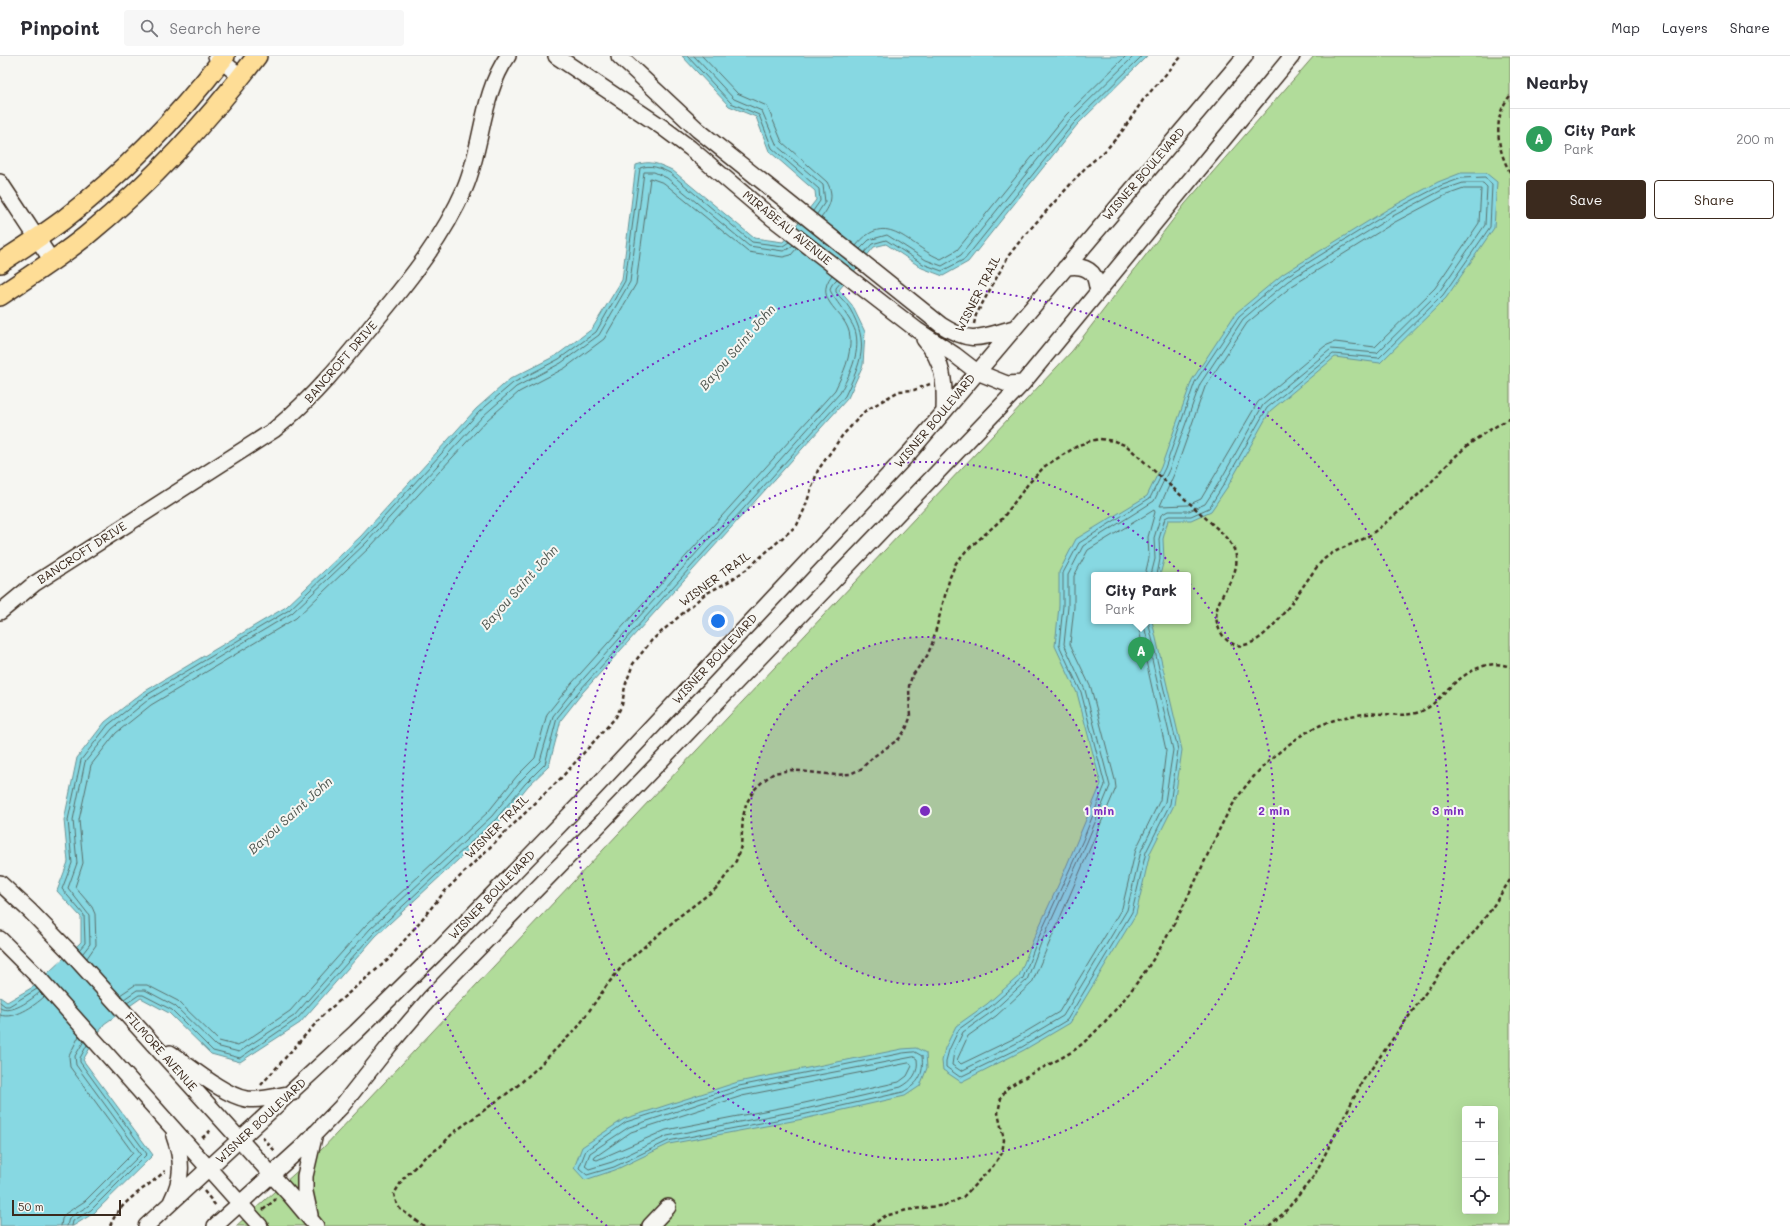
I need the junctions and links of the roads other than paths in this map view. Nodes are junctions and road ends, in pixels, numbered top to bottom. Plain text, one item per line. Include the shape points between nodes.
1 (258, 56) edge
2 (508, 56) edge
3 (556, 56) edge
4 (620, 56) edge
5 (1245, 56) edge
6 (1292, 56) edge
7 (221, 58) edge
8 (241, 76) junction
9 (0, 182) edge
10 (37, 238) junction
11 (52, 261) junction
12 (0, 263) edge
13 (1065, 268) junction
14 (1098, 292) junction
15 (0, 296) edge
16 (1014, 328) junction
17 (917, 330) junction
18 (977, 372) junction
19 (1024, 383) junction
20 (944, 411) junction
21 (0, 612) edge
22 (0, 883) edge
23 (0, 939) edge
24 (149, 1039) junction
25 (293, 1092) junction
26 (172, 1130) junction
27 (315, 1133) junction
28 (240, 1140) junction
29 (208, 1170) junction
30 (272, 1174) junction
31 (170, 1204) junction
32 (239, 1204) junction
33 (668, 1207) dead end
34 (259, 1220) edge
35 (314, 1223) edge
36 (146, 1226) edge
37 (214, 1226) edge
38 (650, 1226) edge

1 - 8 main road
2 - 21 street, BANCROFT DRIVE via 495,80 466,187 447,226 429,254 331,376 301,408 274,430 34,584
3 - 17 street, MIRABEAU AVENUE via 690,148 772,218
4 - 16 street, MIRABEAU AVENUE via 698,130 941,325 957,335 974,338
5 - 13 street, WISNER BOULEVARD
6 - 14 street
7 - 8 street
7 - 10 main road via 179,111 142,150 104,186
8 - 11 main road via 180,150 86,236
9 - 10 street
10 - 11 street
10 - 12 main road
11 - 15 main road
13 - 14 street via 1082,267 1088,271 1094,276
13 - 16 street, WISNER BOULEVARD
14 - 19 street
16 - 18 street, WISNER BOULEVARD
17 - 18 street, MIRABEAU AVENUE
17 - 20 street via 934,350 943,372
18 - 19 street, MIRABEAU AVENUE via 1007,384
18 - 20 street, WISNER BOULEVARD
19 - 27 street via 430,998 341,1107
20 - 25 street, WISNER BOULEVARD via 910,452 572,812 434,956
22 - 24 street, FILMORE AVENUE via 30,910
23 - 26 street via 38,977
24 - 25 street via 222,1088 245,1099 266,1099
24 - 28 street, FILMORE AVENUE
25 - 28 street, WISNER BOULEVARD
26 - 29 street
26 - 31 street via 181,1157 177,1190
27 - 30 street
27 - 35 street via 305,1176 305,1192
28 - 29 street, WISNER BOULEVARD
28 - 30 street, FILMORE AVENUE
29 - 31 street, WISNER BOULEVARD
29 - 32 street
30 - 32 street
30 - 35 street, FILMORE AVENUE
31 - 36 street, WISNER BOULEVARD
32 - 34 street
32 - 37 street
33 - 38 street

